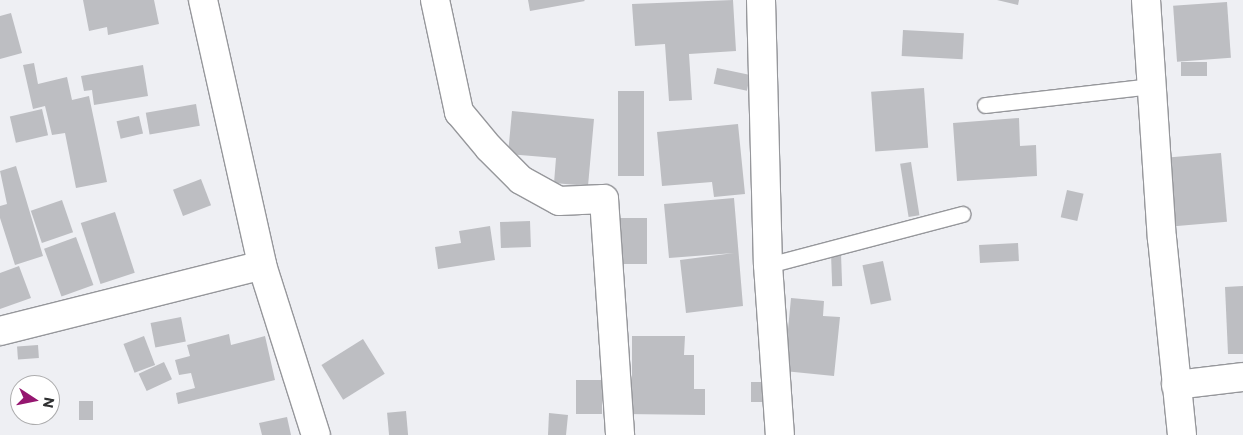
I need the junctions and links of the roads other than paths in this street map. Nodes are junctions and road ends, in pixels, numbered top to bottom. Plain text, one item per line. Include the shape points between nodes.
1 (203, 0) edge
2 (435, 0) edge
3 (761, 0) edge
4 (1146, 0) edge
5 (1153, 86) junction
6 (985, 105) dead end
7 (962, 214) dead end
8 (262, 265) junction
9 (768, 265) junction
10 (0, 332) edge
11 (1243, 377) edge
12 (1176, 385) junction
13 (316, 435) edge
14 (620, 435) edge
15 (780, 435) edge
16 (1182, 435) edge

1 - 8 street
2 - 14 street via 460,112 489,148 521,180 559,201 604,198
3 - 9 street
4 - 5 street
5 - 6 lane
5 - 12 street
7 - 9 lane
8 - 10 street
8 - 13 street
9 - 15 street
11 - 12 street
12 - 16 street

